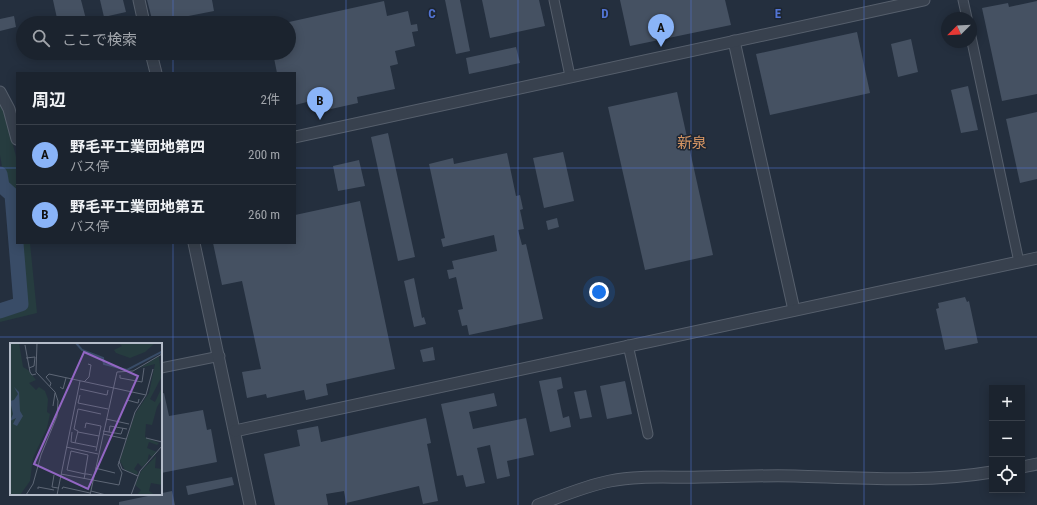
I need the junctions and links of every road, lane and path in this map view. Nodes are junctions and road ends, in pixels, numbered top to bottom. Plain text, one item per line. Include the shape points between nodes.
1 (139, 0) edge
2 (554, 0) edge
3 (924, 0) edge
4 (963, 0) edge
5 (966, 12) edge
6 (142, 16) edge
7 (734, 41) junction
8 (973, 48) edge
9 (153, 60) edge
10 (156, 72) edge
11 (570, 76) junction
12 (0, 92) edge
13 (16, 136) edge
14 (296, 137) edge
15 (194, 244) edge
16 (1037, 258) edge
17 (1019, 262) junction
18 (794, 310) junction
19 (628, 345) junction
20 (220, 356) junction
21 (162, 368) edge
22 (235, 431) junction
23 (648, 434) dead end
24 (1037, 464) edge
25 (1025, 466) edge
26 (989, 472) edge
27 (250, 505) edge
28 (538, 505) edge

1 - 6 street
2 - 11 street
3 - 7 street
4 - 5 street
7 - 11 street
7 - 18 street
8 - 17 street
9 - 10 street
11 - 14 street
12 - 13 street via 9,109
15 - 20 street
16 - 17 street
17 - 18 street
18 - 19 street
19 - 22 street
19 - 23 street
20 - 21 street
20 - 22 street
22 - 27 street
24 - 25 street
26 - 28 street via 893,480 794,476 642,477 592,486

